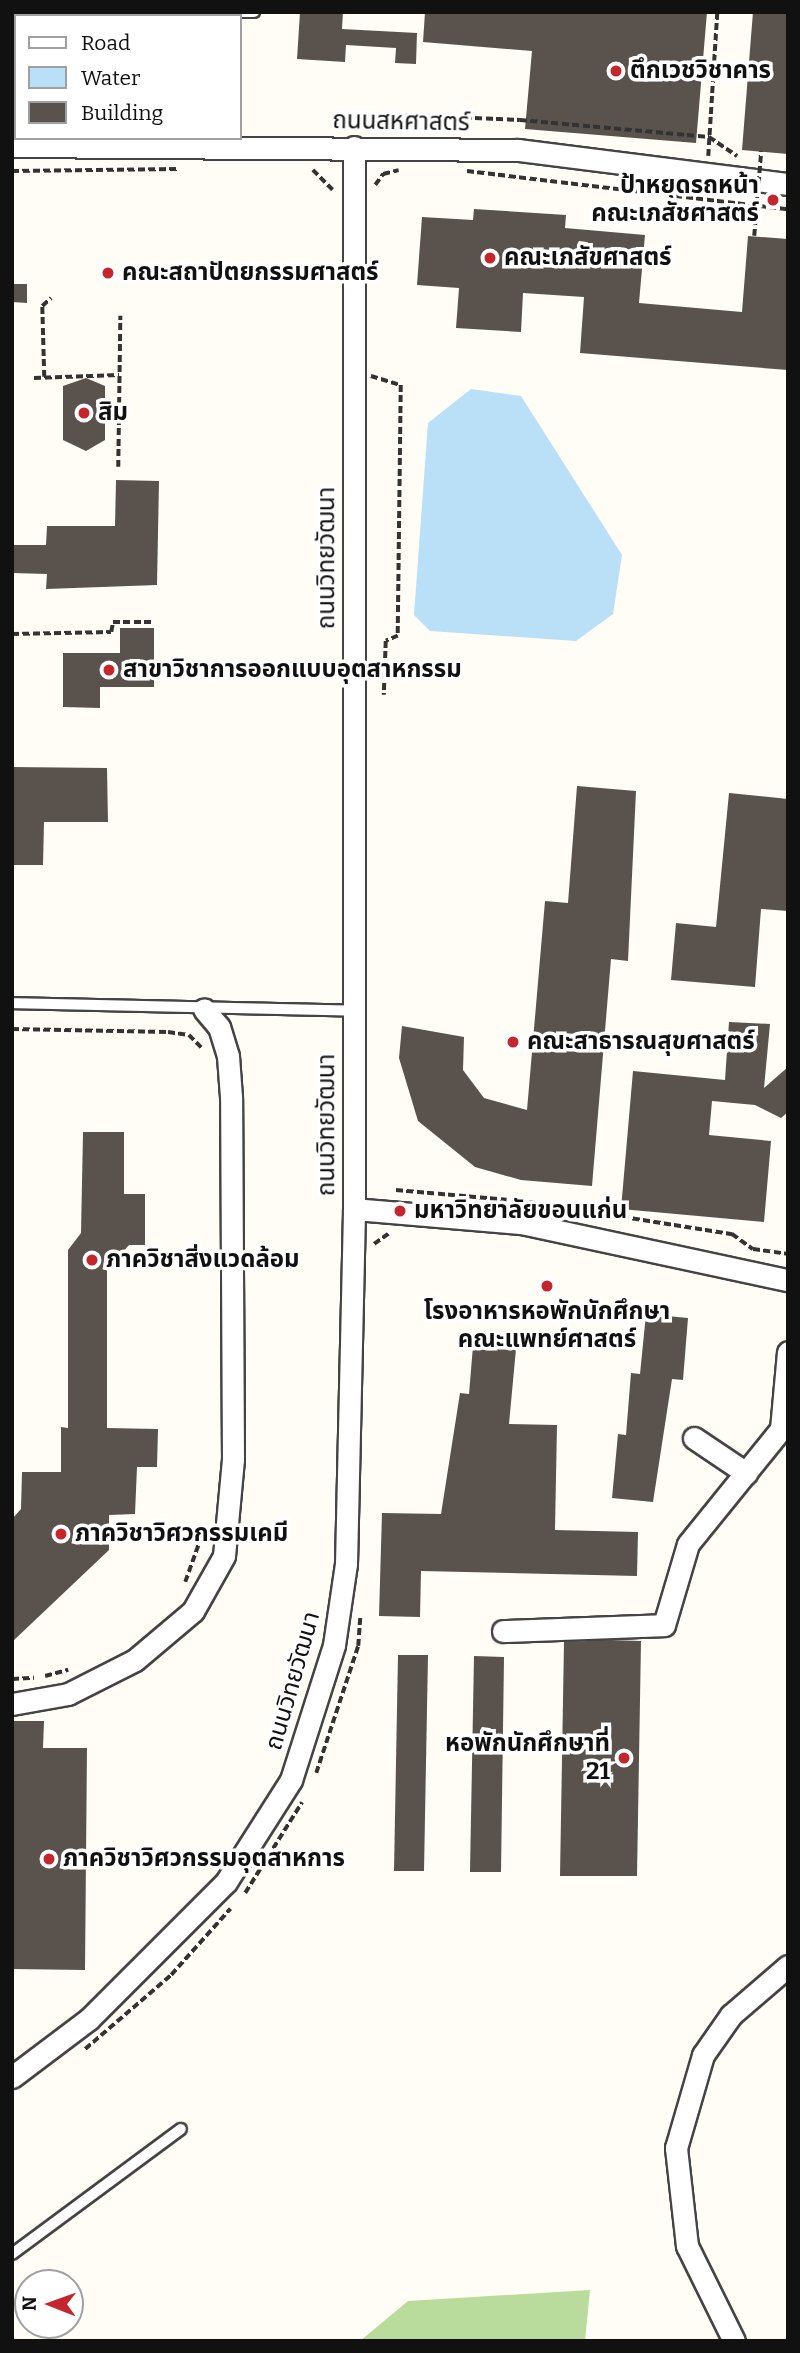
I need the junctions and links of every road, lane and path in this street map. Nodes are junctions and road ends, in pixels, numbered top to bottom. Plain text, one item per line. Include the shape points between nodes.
1 (15, 12) edge
2 (177, 12) edge
3 (254, 12) edge
4 (717, 12) edge
5 (12, 16) edge
6 (709, 137) junction
7 (156, 142) edge
8 (12, 146) edge
9 (354, 147) junction
10 (402, 148) junction
11 (761, 151) dead end
12 (775, 162) dead end
13 (304, 168) dead end
14 (193, 169) dead end
15 (401, 170) junction
16 (413, 170) dead end
17 (12, 171) edge
18 (462, 171) dead end
19 (707, 172) junction
20 (788, 184) edge
21 (337, 198) dead end
22 (370, 199) dead end
23 (788, 209) edge
24 (754, 236) dead end
25 (51, 298) dead end
26 (120, 316) dead end
27 (369, 362) dead end
28 (119, 375) junction
29 (44, 377) junction
30 (34, 379) dead end
31 (118, 467) dead end
32 (153, 622) dead end
33 (12, 634) edge
34 (384, 695) dead end
35 (12, 1003) edge
36 (204, 1009) junction
37 (353, 1011) junction
38 (12, 1029) edge
39 (206, 1055) dead end
40 (383, 1189) dead end
41 (363, 1210) junction
42 (400, 1233) dead end
43 (372, 1246) junction
44 (788, 1254) edge
45 (371, 1260) dead end
46 (788, 1280) edge
47 (788, 1352) edge
48 (694, 1438) dead end
49 (746, 1472) junction
50 (206, 1521) dead end
51 (181, 1592) dead end
52 (360, 1609) dead end
53 (503, 1631) dead end
54 (73, 1669) dead end
55 (12, 1679) edge
56 (12, 1704) edge
57 (314, 1777) dead end
58 (308, 1790) dead end
59 (788, 1966) edge
60 (103, 2036) dead end
61 (12, 2077) edge
62 (181, 2129) dead end
63 (12, 2254) edge
64 (734, 2341) edge

1 - 5 lane
2 - 3 lane
4 - 6 path
6 - 10 path via 402,115
6 - 12 path via 724,151
6 - 19 path
7 - 8 street, ถนนสหศาสตร์
7 - 9 street, ถนนสหศาสตร์
9 - 10 street, ถนนสหศาสตร์
9 - 37 street, ถนนวิทยวัฒนา
10 - 15 path
10 - 19 street, ถนนสหศาสตร์ via 517,150
11 - 24 path, bridge
13 - 21 path via 320,172
14 - 17 path
15 - 16 path
15 - 22 path via 383,174
18 - 23 path
19 - 20 street, ถนนสหศาสตร์
25 - 29 path via 42,306
26 - 28 path
27 - 34 path via 369,376 401,385 398,636 386,641
28 - 29 path
28 - 31 path
29 - 30 path
32 - 33 path via 113,622 111,632
35 - 36 lane
36 - 37 lane
36 - 56 street via 225,1046 231,1097 233,1459 225,1556 193,1611 135,1660 79,1690
37 - 41 street, ถนนวิทยวัฒนา
38 - 39 path via 168,1032 189,1035
40 - 44 path via 626,1216 732,1234 753,1249
41 - 43 path
41 - 46 street via 521,1223
41 - 61 street, ถนนวิทยวัฒนา via 346,1564 334,1645 308,1740 273,1813 226,1882 89,2019
42 - 43 path via 386,1233
43 - 45 path
47 - 49 street via 781,1429
48 - 49 street
49 - 53 street via 688,1544 664,1625
50 - 51 path
52 - 57 path via 358,1646
54 - 55 path
58 - 60 path via 249,1888 171,1975
59 - 64 street via 731,2015 703,2055 676,2148 687,2246
62 - 63 lane

